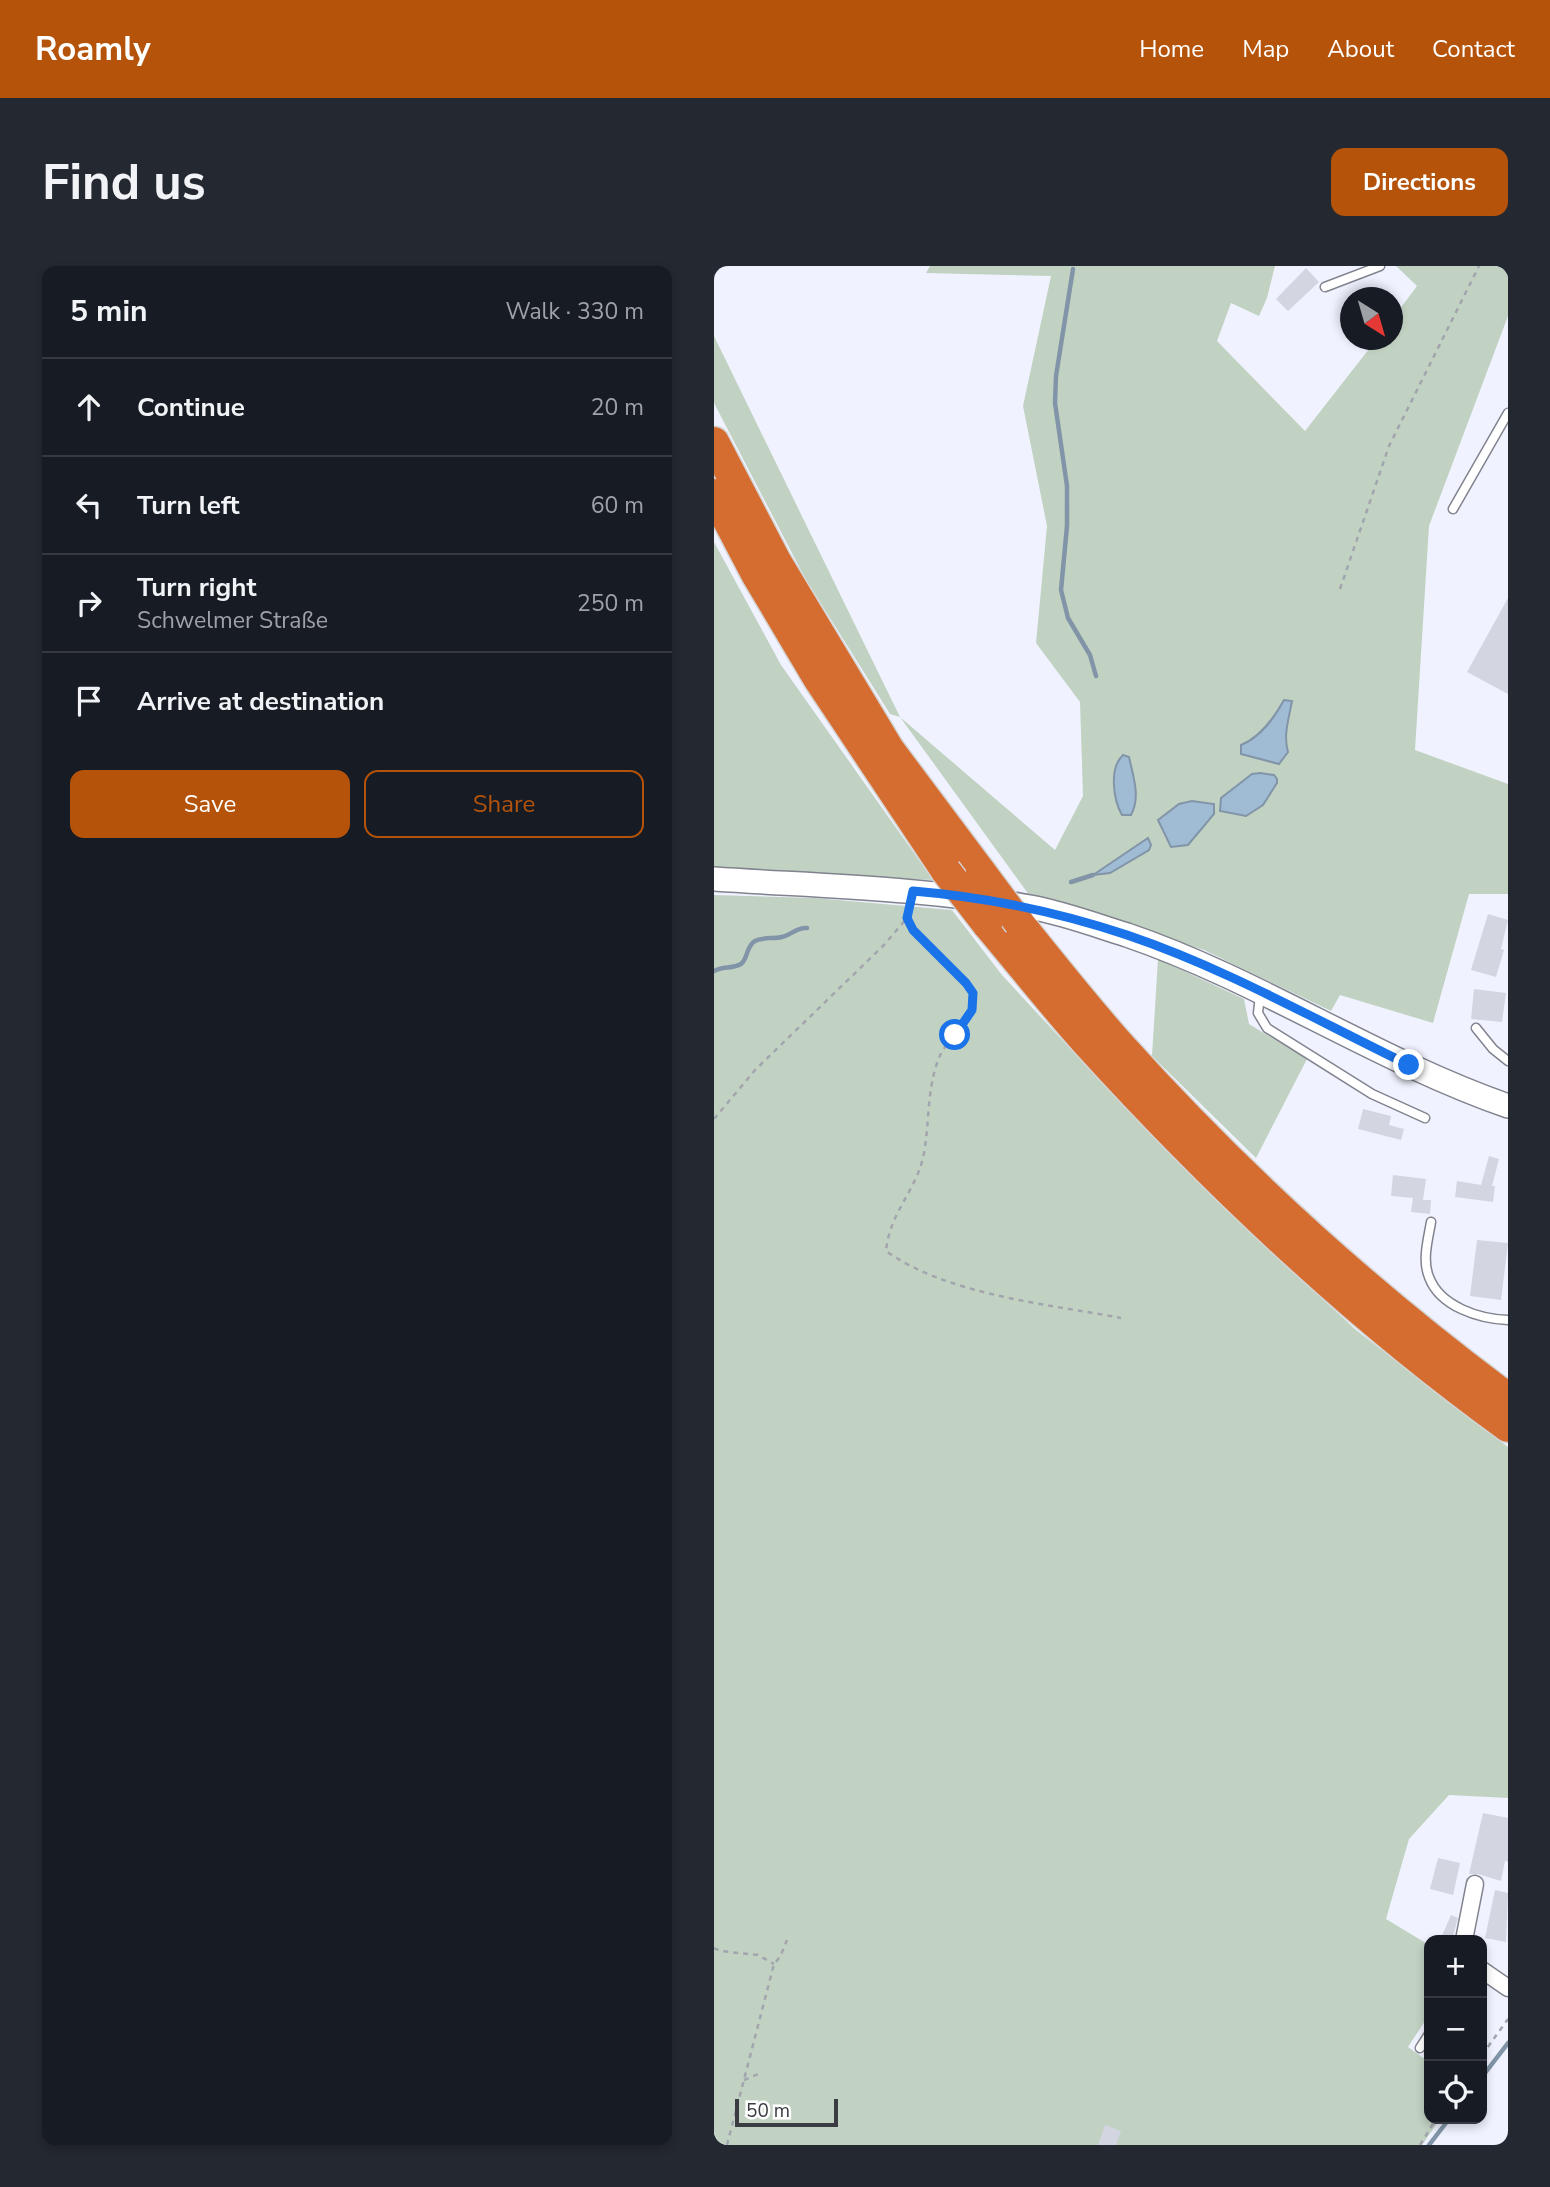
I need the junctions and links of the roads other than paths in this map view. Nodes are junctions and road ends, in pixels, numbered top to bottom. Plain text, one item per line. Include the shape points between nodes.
1 (1380, 266) edge
2 (1325, 287) dead end
3 (1508, 414) edge
4 (714, 442) edge
5 (714, 494) edge
6 (1453, 509) dead end
7 (714, 879) edge
8 (1260, 992) junction
9 (1476, 1028) dead end
10 (1508, 1061) edge
11 (1508, 1106) edge
12 (1425, 1118) dead end
13 (1431, 1222) dead end
14 (1508, 1320) edge
15 (1508, 1398) edge
16 (1508, 1427) edge
17 (1475, 1884) dead end
18 (1465, 1935) edge
19 (1487, 1973) edge
20 (1508, 1988) edge
21 (1424, 2042) edge
22 (1420, 2048) dead end

1 - 2 lane
3 - 6 lane
4 - 15 highway, bridge via 776,561 882,737 1019,923 1119,1044 1274,1202 1361,1281
5 - 16 highway, bridge via 819,680 946,871 1085,1041 1256,1217 1380,1327
7 - 8 main road via 938,893 1032,908 1130,936
8 - 11 main road via 1409,1065
8 - 12 lane via 1258,1013 1267,1028 1372,1094
9 - 10 lane
13 - 14 lane via 1425,1257 1429,1278 1442,1296 1465,1311
17 - 18 street
19 - 20 street
21 - 22 lane

